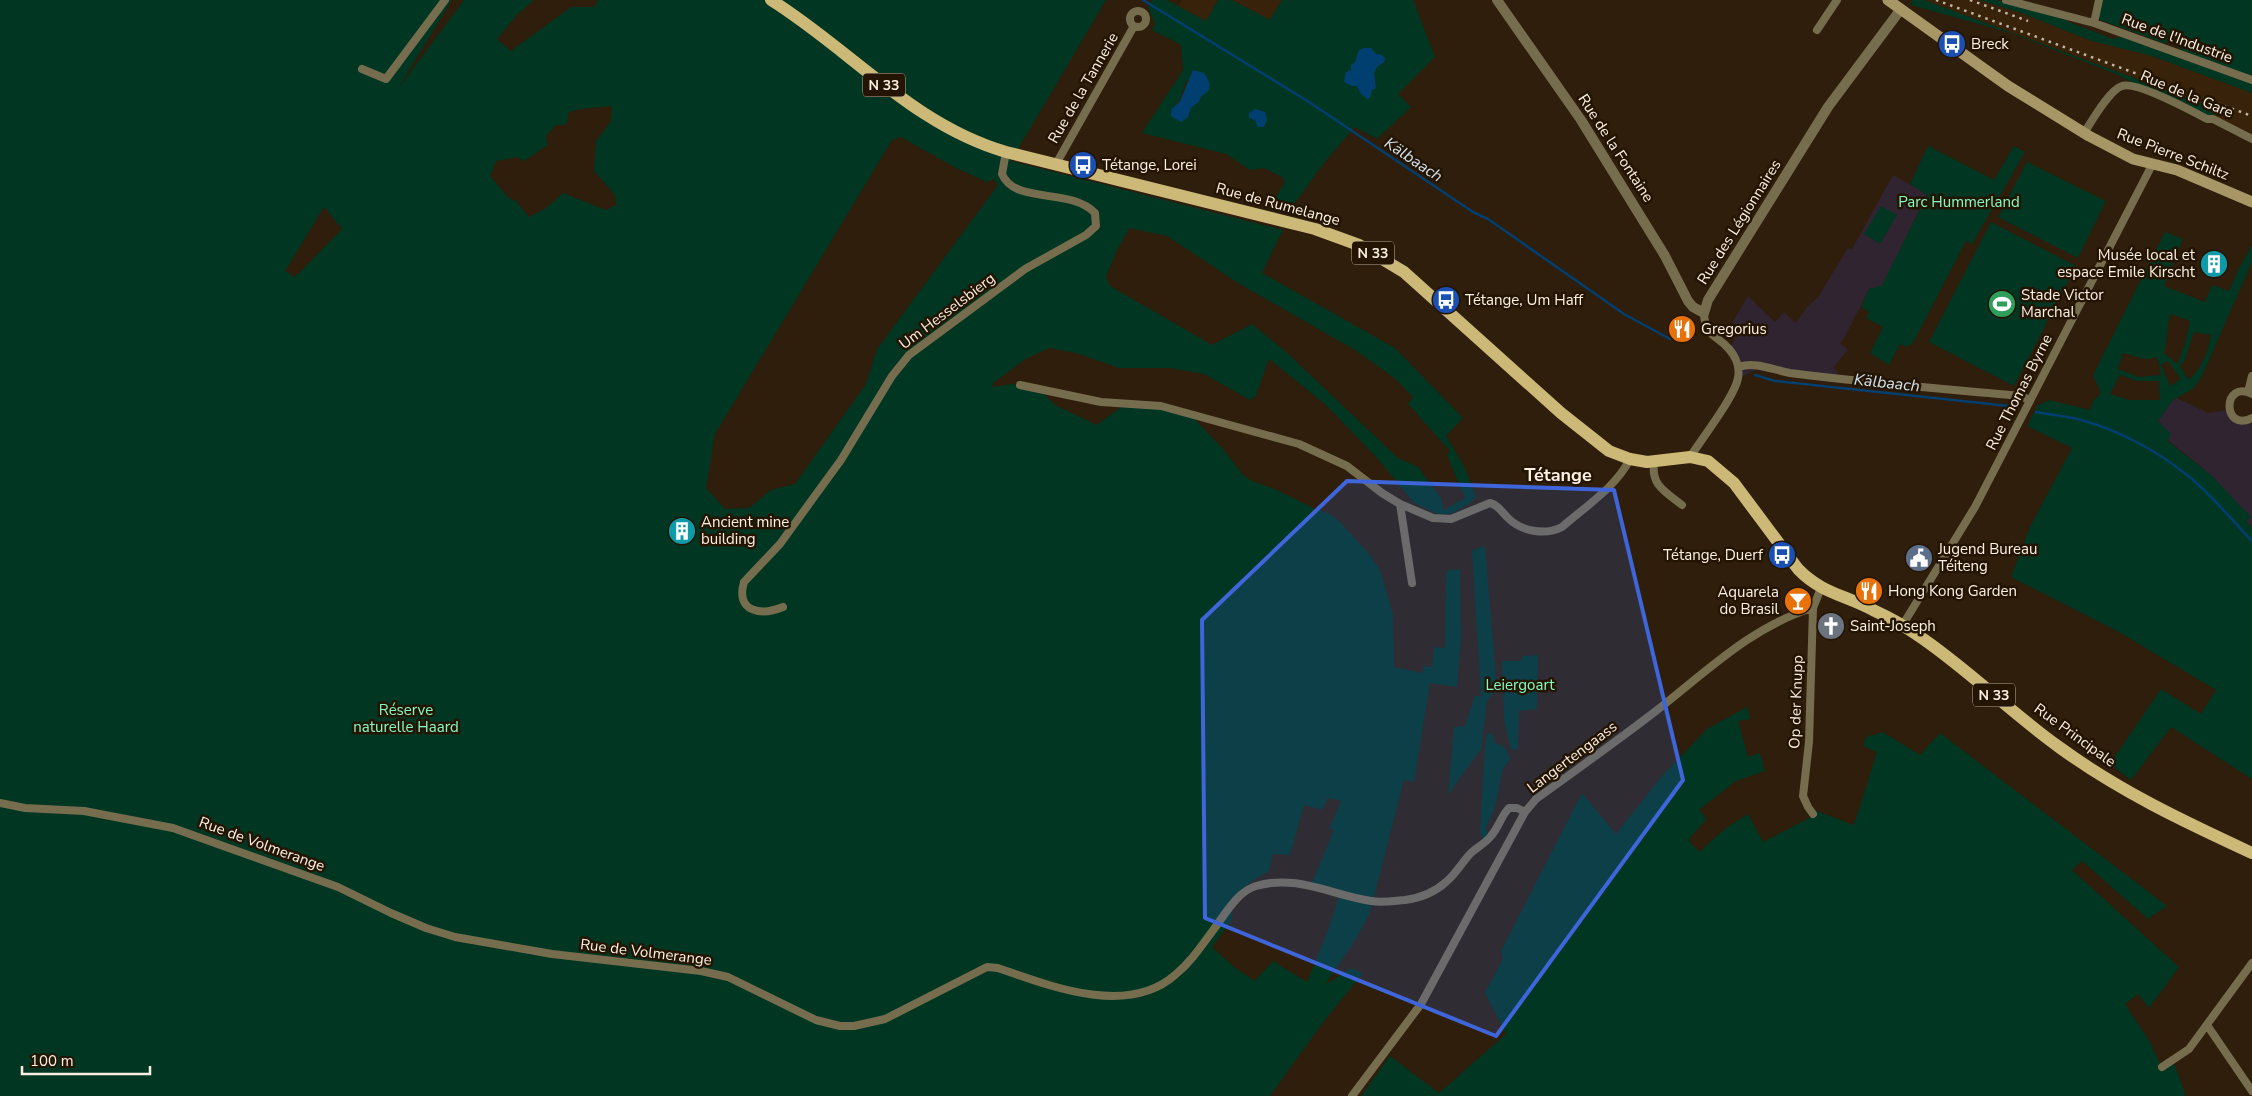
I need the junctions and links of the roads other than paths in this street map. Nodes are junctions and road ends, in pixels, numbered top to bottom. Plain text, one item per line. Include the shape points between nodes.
1 (445, 0) edge
2 (771, 0) edge
3 (1497, 0) edge
4 (1837, 0) edge
5 (1888, 0) edge
6 (2006, 0) edge
7 (2099, 0) edge
8 (1903, 5) edge
9 (2094, 23) junction
10 (1134, 26) dead end
11 (1817, 30) dead end
12 (362, 69) dead end
13 (2252, 80) edge
14 (2084, 134) junction
15 (2252, 139) edge
16 (1006, 152) junction
17 (1056, 164) junction
18 (2152, 165) junction
19 (2252, 202) edge
20 (1704, 313) junction
21 (1739, 367) junction
22 (2252, 376) edge
23 (1020, 385) dead end
24 (2250, 393) edge
25 (2030, 401) junction
26 (2252, 418) edge
27 (1690, 457) junction
28 (1630, 459) junction
29 (1654, 463) junction
30 (1400, 504) junction
31 (1682, 505) dead end
32 (1412, 583) dead end
33 (1821, 588) junction
34 (783, 607) dead end
35 (1813, 608) junction
36 (1902, 626) junction
37 (0, 803) edge
38 (1525, 812) junction
39 (1813, 814) dead end
40 (2252, 853) edge
41 (2252, 963) edge
42 (2207, 1025) junction
43 (2162, 1066) dead end
44 (2252, 1091) edge
45 (1352, 1096) edge

1 - 12 street via 386,79
2 - 16 main road, Rue de Rumelange / N 33 via 918,111 948,129
3 - 20 street, Rue de la Fontaine via 1581,120 1665,256 1688,301
4 - 11 street
5 - 8 main road
6 - 9 street, Rue de l'Industrie
7 - 9 street
8 - 14 main road via 2008,86
8 - 20 street, Rue des Légionnaires via 1828,107 1708,300
9 - 13 street, Rue de l'Industrie
10 - 17 street, Rue de la Tannerie
14 - 15 street, Rue de la Gare via 2113,91 2130,85 2213,119
14 - 18 main road, Rue Pierre Schiltz
16 - 17 main road, Rue de Rumelange / N 33
16 - 34 street, Um Hesselsbierg via 1002,174 1007,183 1033,194 1078,201 1095,212 1096,226 1086,235 1025,269 909,355 892,376 841,460 780,544 744,582 741,590 743,599 754,611 772,612
17 - 28 main road, Rue de Rumelange / N 33 via 1306,226 1359,245 1418,283 1597,443
18 - 19 main road, Rue Pierre Schiltz via 2176,170
18 - 25 street, Rue Thomas Byrne
20 - 21 street via 1707,330 1729,348
21 - 25 street via 1748,363 1834,379 2022,396
21 - 27 street via 1731,395
22 - 24 street
23 - 30 street via 1095,402 1161,406 1299,444 1347,466
24 - 26 street via 2234,395 2229,409 2238,420
25 - 36 street, Rue Thomas Byrne via 1970,515
27 - 29 main road, Rue de Rumelange / N 33
27 - 33 main road, Rue Principale / N 33 via 1708,461 1734,484 1798,568
28 - 29 main road, Rue de Rumelange / N 33
28 - 30 street via 1600,495 1556,530 1525,529 1490,503 1451,519 1433,518
29 - 31 street via 1652,474 1655,482
30 - 32 street
33 - 35 street, Op der Knupp
33 - 36 main road, Rue Principale / N 33 via 1874,610
35 - 38 street, Langertengaass via 1762,630 1536,799
35 - 39 street, Op der Knupp via 1810,742 1803,796
36 - 40 main road, Rue Principale / N 33 via 2059,747 2102,776 2182,821
37 - 38 street, Rue de Volmerange via 84,812 173,828 338,887 426,928 455,937 552,954 701,971 728,978 816,1020 840,1026 885,1019 987,967 1050,986 1092,994 1134,995 1155,988 1174,976 1231,906 1254,886 1292,882 1373,902 1422,896 1446,882 1471,853 1490,838 1509,808
38 - 45 street, Langertengaass via 1421,1004
41 - 42 street
42 - 43 street via 2189,1049
42 - 44 street

